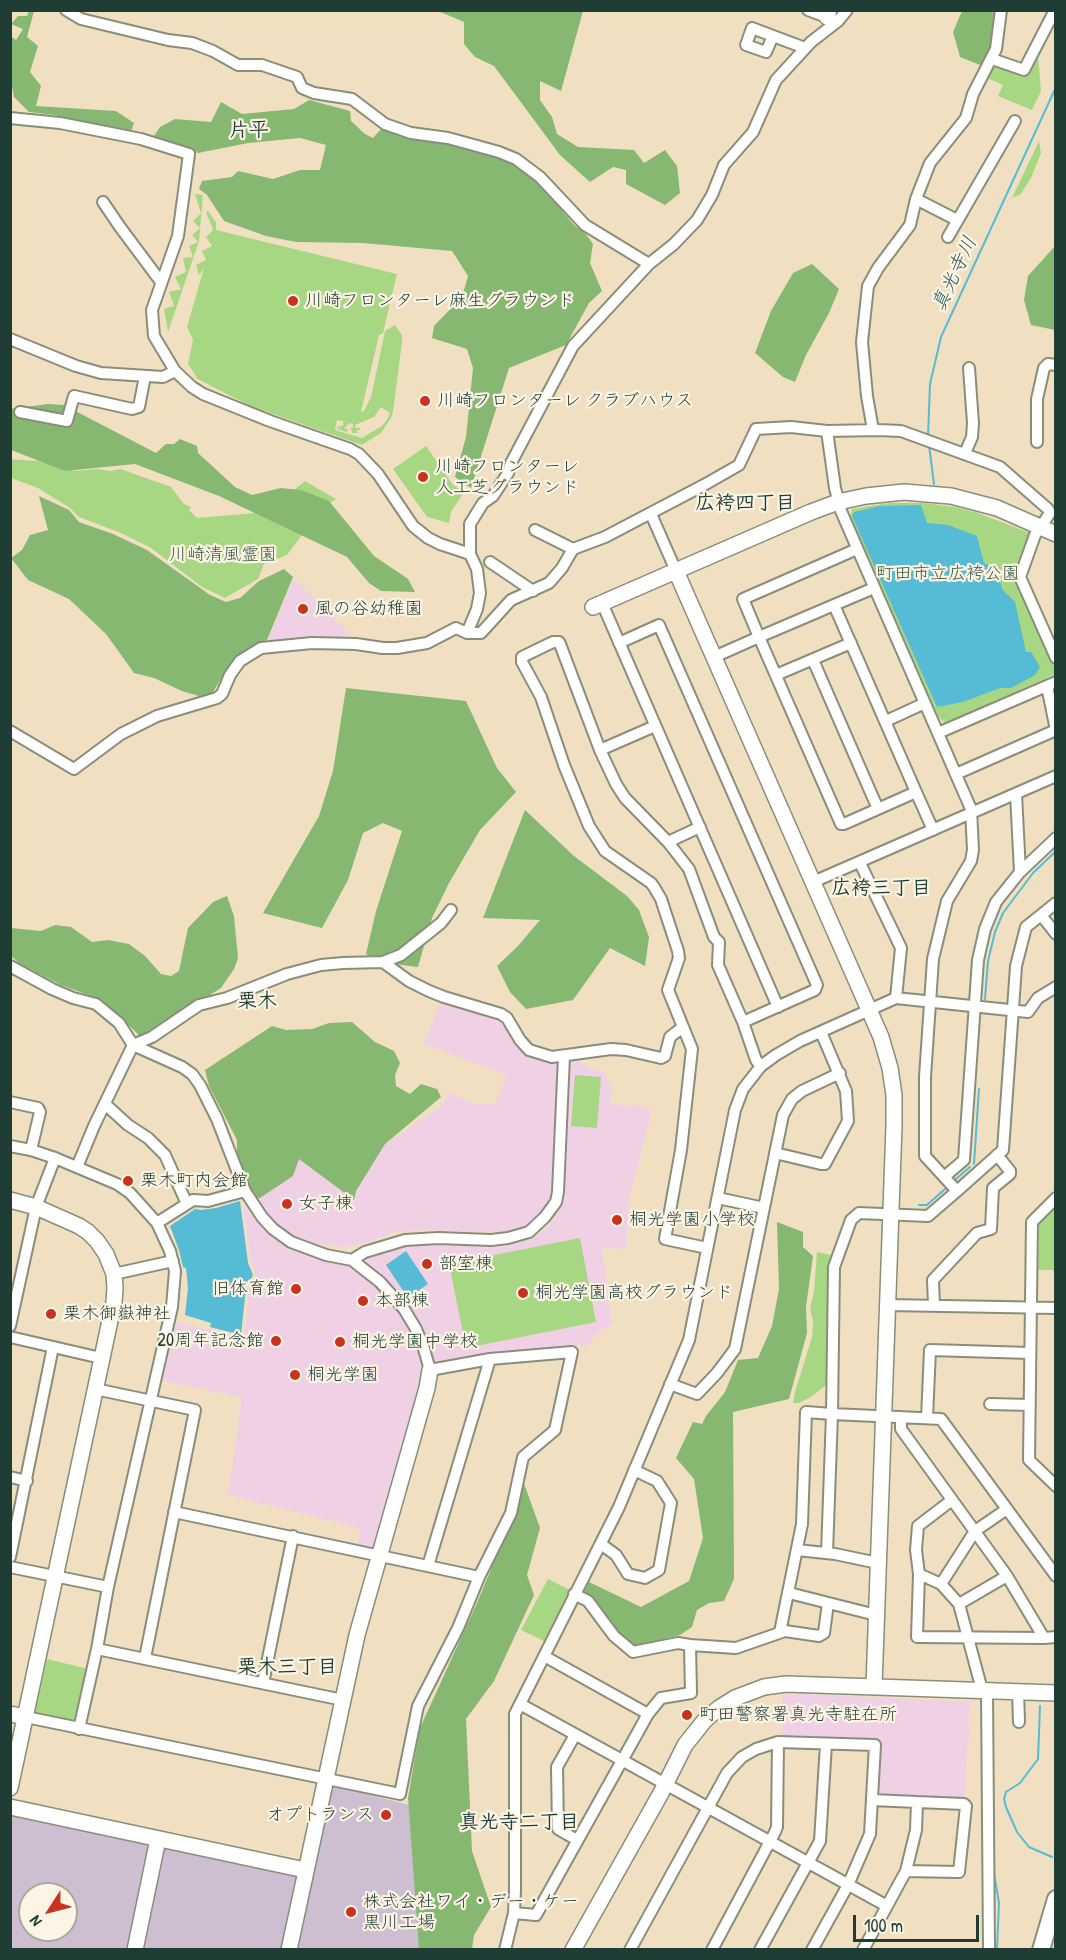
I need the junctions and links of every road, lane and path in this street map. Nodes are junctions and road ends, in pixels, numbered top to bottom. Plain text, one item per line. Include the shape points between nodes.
1 (66, 10) edge
2 (808, 10) edge
3 (847, 10) edge
4 (1001, 10) edge
5 (1055, 10) edge
6 (831, 16) edge
7 (772, 36) dead end
8 (805, 48) junction
9 (992, 59) junction
10 (10, 118) edge
11 (1015, 121) dead end
12 (916, 199) junction
13 (103, 202) dead end
14 (957, 220) junction
15 (948, 237) dead end
16 (649, 264) junction
17 (162, 282) junction
18 (10, 339) edge
19 (1056, 365) edge
20 (969, 368) dead end
21 (175, 371) junction
22 (145, 376) junction
23 (20, 412) dead end
24 (873, 430) junction
25 (827, 431) junction
26 (1037, 442) dead end
27 (965, 453) junction
28 (838, 502) junction
29 (651, 514) junction
30 (1041, 527) junction
31 (535, 530) dead end
32 (1056, 534) edge
33 (573, 549) junction
34 (857, 549) junction
35 (471, 554) junction
36 (490, 562) dead end
37 (676, 571) junction
38 (874, 588) junction
39 (533, 591) junction
40 (598, 605) joint
41 (834, 605) junction
42 (467, 633) junction
43 (759, 637) junction
44 (619, 643) junction
45 (851, 643) junction
46 (714, 657) junction
47 (1056, 658) edge
48 (813, 660) junction
49 (776, 675) junction
50 (1051, 684) edge
51 (925, 703) junction
52 (886, 721) junction
53 (655, 726) junction
54 (1056, 730) edge
55 (10, 731) edge
56 (938, 733) junction
57 (600, 750) junction
58 (956, 774) junction
59 (1056, 776) edge
60 (916, 792) junction
61 (1016, 794) junction
62 (879, 809) junction
63 (972, 814) junction
64 (700, 827) junction
65 (933, 830) junction
66 (1056, 838) edge
67 (668, 842) junction
68 (860, 863) junction
69 (1020, 872) junction
70 (813, 882) junction
71 (1056, 903) edge
72 (451, 910) dead end
73 (1041, 915) junction
74 (1056, 934) edge
75 (383, 962) junction
76 (10, 966) edge
77 (1056, 987) edge
78 (896, 998) junction
79 (930, 1002) junction
80 (975, 1006) junction
81 (778, 1007) junction
82 (868, 1010) junction
83 (1012, 1010) junction
84 (743, 1022) junction
85 (683, 1027) junction
86 (821, 1032) junction
87 (133, 1045) junction
88 (564, 1056) junction
89 (760, 1066) junction
90 (840, 1073) junction
91 (10, 1102) edge
92 (105, 1104) junction
93 (10, 1146) edge
94 (31, 1150) junction
95 (775, 1153) junction
96 (997, 1155) junction
97 (55, 1158) junction
98 (77, 1167) junction
99 (944, 1177) junction
100 (245, 1191) junction
101 (957, 1191) junction
102 (718, 1198) junction
103 (1056, 1198) edge
104 (10, 1200) edge
105 (187, 1204) junction
106 (36, 1207) junction
107 (764, 1208) junction
108 (891, 1214) junction
109 (158, 1223) junction
110 (707, 1248) junction
111 (352, 1260) junction
112 (173, 1261) junction
113 (114, 1274) junction
114 (888, 1305) junction
115 (934, 1305) junction
116 (1032, 1308) junction
117 (1056, 1308) edge
118 (10, 1326) edge
119 (10, 1337) edge
120 (53, 1347) junction
121 (1030, 1353) junction
122 (101, 1358) junction
123 (490, 1359) junction
124 (430, 1370) junction
125 (670, 1384) junction
126 (95, 1389) junction
127 (151, 1402) junction
128 (990, 1404) dead end
129 (1030, 1404) junction
130 (832, 1414) junction
131 (884, 1416) junction
132 (901, 1417) junction
133 (927, 1418) junction
134 (633, 1470) junction
135 (10, 1477) edge
136 (27, 1480) junction
137 (1056, 1486) edge
138 (952, 1500) junction
139 (1007, 1509) junction
140 (174, 1512) junction
141 (975, 1531) junction
142 (293, 1536) junction
143 (601, 1544) junction
144 (798, 1550) junction
145 (827, 1553) junction
146 (380, 1556) junction
147 (10, 1557) edge
148 (1051, 1561) edge
149 (878, 1563) junction
150 (428, 1566) junction
151 (10, 1567) edge
152 (919, 1574) junction
153 (56, 1576) junction
154 (1007, 1576) junction
155 (1056, 1576) edge
156 (479, 1577) junction
157 (940, 1584) junction
158 (108, 1587) junction
159 (789, 1593) junction
160 (574, 1594) junction
161 (828, 1603) junction
162 (959, 1604) junction
163 (876, 1615) junction
164 (780, 1632) junction
165 (1050, 1637) edge
166 (968, 1638) junction
167 (690, 1645) junction
168 (97, 1649) junction
169 (544, 1656) junction
170 (145, 1658) junction
171 (263, 1683) junction
172 (874, 1686) junction
173 (984, 1690) junction
174 (1018, 1691) junction
175 (1056, 1693) edge
176 (343, 1700) junction
177 (520, 1704) junction
178 (10, 1714) edge
179 (648, 1714) junction
180 (26, 1718) junction
181 (1019, 1722) dead end
182 (79, 1729) junction
183 (575, 1735) junction
184 (778, 1742) junction
185 (826, 1744) junction
186 (622, 1760) junction
187 (325, 1780) junction
188 (666, 1785) junction
189 (10, 1788) edge
190 (872, 1800) junction
191 (917, 1802) junction
192 (10, 1807) edge
193 (708, 1807) junction
194 (158, 1839) junction
195 (577, 1840) junction
196 (770, 1842) junction
197 (808, 1863) junction
198 (305, 1870) junction
199 (906, 1871) junction
200 (848, 1885) junction
201 (1055, 1902) edge
202 (887, 1906) junction
203 (514, 1912) junction
204 (135, 1950) edge
205 (289, 1950) edge
206 (505, 1950) edge
207 (573, 1950) edge
208 (630, 1950) edge
209 (712, 1950) edge
210 (760, 1950) edge
211 (812, 1950) edge
212 (863, 1950) edge
213 (989, 1950) edge
214 (1041, 1950) edge

1 - 16 street via 81,18 198,45 238,65 262,64 297,77 302,88 352,99 385,124 508,155 529,166 585,225
2 - 6 street
3 - 6 street
4 - 9 street
5 - 9 street via 1023,70
6 - 8 street
7 - 8 street
8 - 16 street via 776,80 753,132 724,165 697,220
9 - 12 street via 973,94 966,118 930,163
10 - 17 street via 141,139 189,154 178,236
11 - 14 street
12 - 14 street
12 - 24 street via 910,225 878,268 866,292 862,342
13 - 17 street
14 - 15 street
16 - 35 street via 573,346 508,473 470,524
17 - 21 street via 152,310 154,336
18 - 22 street via 84,369
19 - 26 street via 1044,368 1037,399
20 - 27 street via 973,423
21 - 22 street via 163,377
21 - 35 street via 203,394 363,457 413,526 440,544
22 - 23 street via 139,407 132,409 74,396 67,421
24 - 25 street
24 - 27 street via 897,430
25 - 28 street
25 - 29 street via 756,429 739,465
27 - 30 street via 1000,466 1046,507 1050,513
28 - 30 street via 880,494 936,494 981,502
28 - 34 street
28 - 37 street
29 - 33 street
29 - 37 street
30 - 32 street
30 - 47 street via 1020,577
31 - 33 street
33 - 39 street via 555,578
34 - 38 street
34 - 43 street via 743,599
35 - 42 street via 480,593
36 - 39 street
37 - 40 street
37 - 46 street
38 - 41 street
38 - 51 street
39 - 42 street via 511,600 482,633
40 - 44 street
41 - 43 street
41 - 45 street
42 - 55 street via 456,628 427,643 398,648 312,643 261,648 240,660 217,698 157,716 122,734 74,769
43 - 46 street
43 - 49 street
44 - 53 street
44 - 81 street via 659,625 786,912 817,988
45 - 48 street
45 - 52 street
46 - 70 street
48 - 49 street
48 - 62 street
49 - 62 street via 841,824
50 - 54 street
50 - 56 street
51 - 52 street
51 - 56 street
52 - 60 street
53 - 57 street
53 - 64 street
54 - 58 street
56 - 58 street
57 - 67 street via 625,798
57 - 85 street via 559,642 522,657 597,840 605,851 658,892 678,951 668,990
58 - 63 street
59 - 61 street
60 - 62 street
60 - 65 street
61 - 63 street
61 - 69 street
63 - 65 street
63 - 79 street via 971,861 946,901 933,959
64 - 67 street
64 - 81 street
65 - 68 street
66 - 69 street
67 - 84 street via 689,869 719,942 718,965
68 - 70 street
68 - 78 street via 901,948
69 - 80 street via 996,902 985,928
70 - 82 street
71 - 73 street
72 - 75 street via 401,955
73 - 74 street
73 - 83 street via 1026,927 1016,966
75 - 87 street via 332,964 287,974 199,1005 152,1037
75 - 88 street via 429,991 501,1014 529,1050 552,1057
76 - 87 street via 52,989 96,1004 119,1023
77 - 83 street via 1038,998 1028,1012
78 - 79 street
78 - 82 street
79 - 80 street
79 - 99 street via 925,1156
80 - 83 street
80 - 99 street via 964,1160
81 - 84 street
82 - 86 street
82 - 108 street via 881,1037 894,1095
83 - 96 street via 1003,1150
84 - 89 street
85 - 88 street via 670,1037 661,1058 611,1049
85 - 110 street via 692,1048 681,1150 665,1239
86 - 89 street
86 - 90 street
87 - 92 street
87 - 100 street via 192,1074 217,1119
88 - 111 street via 558,1192 545,1217 529,1232 508,1238 405,1240
89 - 102 street via 743,1089 735,1110
90 - 95 street via 792,1099 783,1115
90 - 95 street via 848,1121 825,1164
91 - 94 street via 38,1108 40,1112
92 - 98 street
92 - 105 street via 165,1155
93 - 94 street
94 - 97 street
95 - 107 street
96 - 101 street
96 - 115 street via 1010,1174 993,1188 991,1229 977,1233 933,1280
97 - 98 street
97 - 106 street
98 - 109 street via 117,1184
99 - 101 street
100 - 105 street
100 - 111 street via 262,1217 291,1242
101 - 108 street via 928,1216
102 - 107 street
102 - 110 street
103 - 116 street via 1032,1222
104 - 106 street
105 - 109 street
106 - 113 street via 88,1232 102,1247
106 - 118 street
107 - 125 street via 735,1349 697,1394
108 - 114 street
108 - 130 street via 859,1213 851,1220 838,1252 834,1267
109 - 112 street
110 - 125 street via 689,1340
111 - 124 street via 380,1282 404,1309
112 - 113 street
112 - 127 street via 172,1307
113 - 122 street via 114,1302
114 - 115 street
114 - 131 street
115 - 116 street
116 - 117 street
116 - 121 street
119 - 120 street
120 - 122 street
120 - 136 street
121 - 129 street
121 - 133 street via 930,1350
122 - 126 street
123 - 124 street
123 - 150 street
123 - 156 street via 572,1352 555,1430 523,1457 511,1513
124 - 146 street
125 - 134 street
126 - 127 street
126 - 153 street
127 - 140 street via 195,1410
127 - 158 street
128 - 129 street
129 - 137 street via 1029,1460
130 - 131 street
130 - 144 street via 806,1412
130 - 145 street
131 - 132 street
131 - 149 street
132 - 133 street
132 - 138 street via 901,1429
133 - 139 street via 941,1419
134 - 143 street
134 - 143 street via 657,1481 671,1503 659,1570 645,1578 628,1574 616,1555
135 - 136 street
136 - 147 street
138 - 141 street
138 - 152 street via 918,1526
139 - 141 street
139 - 148 street
140 - 142 street
140 - 170 street
141 - 154 street
141 - 157 street
142 - 146 street
142 - 171 street
143 - 160 street
144 - 145 street
144 - 159 street
145 - 149 street
146 - 150 street
146 - 176 street
148 - 155 street
149 - 163 street
150 - 156 street
151 - 153 street
152 - 157 street
152 - 166 street via 917,1637
153 - 158 street
153 - 180 street
154 - 162 street
154 - 165 street
156 - 187 street via 418,1706 400,1794
157 - 162 street
158 - 168 street
159 - 161 street
159 - 164 street
160 - 167 street via 588,1601 614,1636 633,1652 678,1643
160 - 169 street
161 - 163 street
161 - 164 street via 824,1633 819,1636
162 - 166 street
163 - 172 street
164 - 167 street via 736,1648
165 - 166 street
166 - 173 street
167 - 179 street via 691,1693 661,1698
168 - 170 street
168 - 182 street
169 - 177 street
169 - 179 street
170 - 171 street
171 - 176 street
172 - 173 street
172 - 188 street via 786,1684 735,1698 694,1732
173 - 174 street
173 - 213 street
174 - 175 street
174 - 181 street
176 - 187 street
177 - 183 street
177 - 203 street via 515,1714
178 - 180 street
179 - 186 street
180 - 182 street
180 - 189 street
182 - 187 street
183 - 186 street
183 - 195 street via 557,1767 558,1829
184 - 185 street
184 - 193 street via 756,1749 734,1765
184 - 196 street via 777,1827
185 - 190 street via 875,1746
185 - 197 street via 820,1840
186 - 188 street
186 - 195 street
187 - 198 street
188 - 193 street
188 - 207 street
190 - 191 street
190 - 200 street via 870,1834
191 - 199 street via 916,1830
191 - 199 street via 966,1806 959,1872
192 - 194 street
193 - 196 street
193 - 208 street
194 - 198 street
194 - 204 street
195 - 203 street via 536,1915
196 - 197 street
196 - 209 street
197 - 200 street
197 - 210 street
198 - 205 street
199 - 202 street
200 - 202 street
200 - 211 street
201 - 214 main road
202 - 212 street
203 - 206 street

